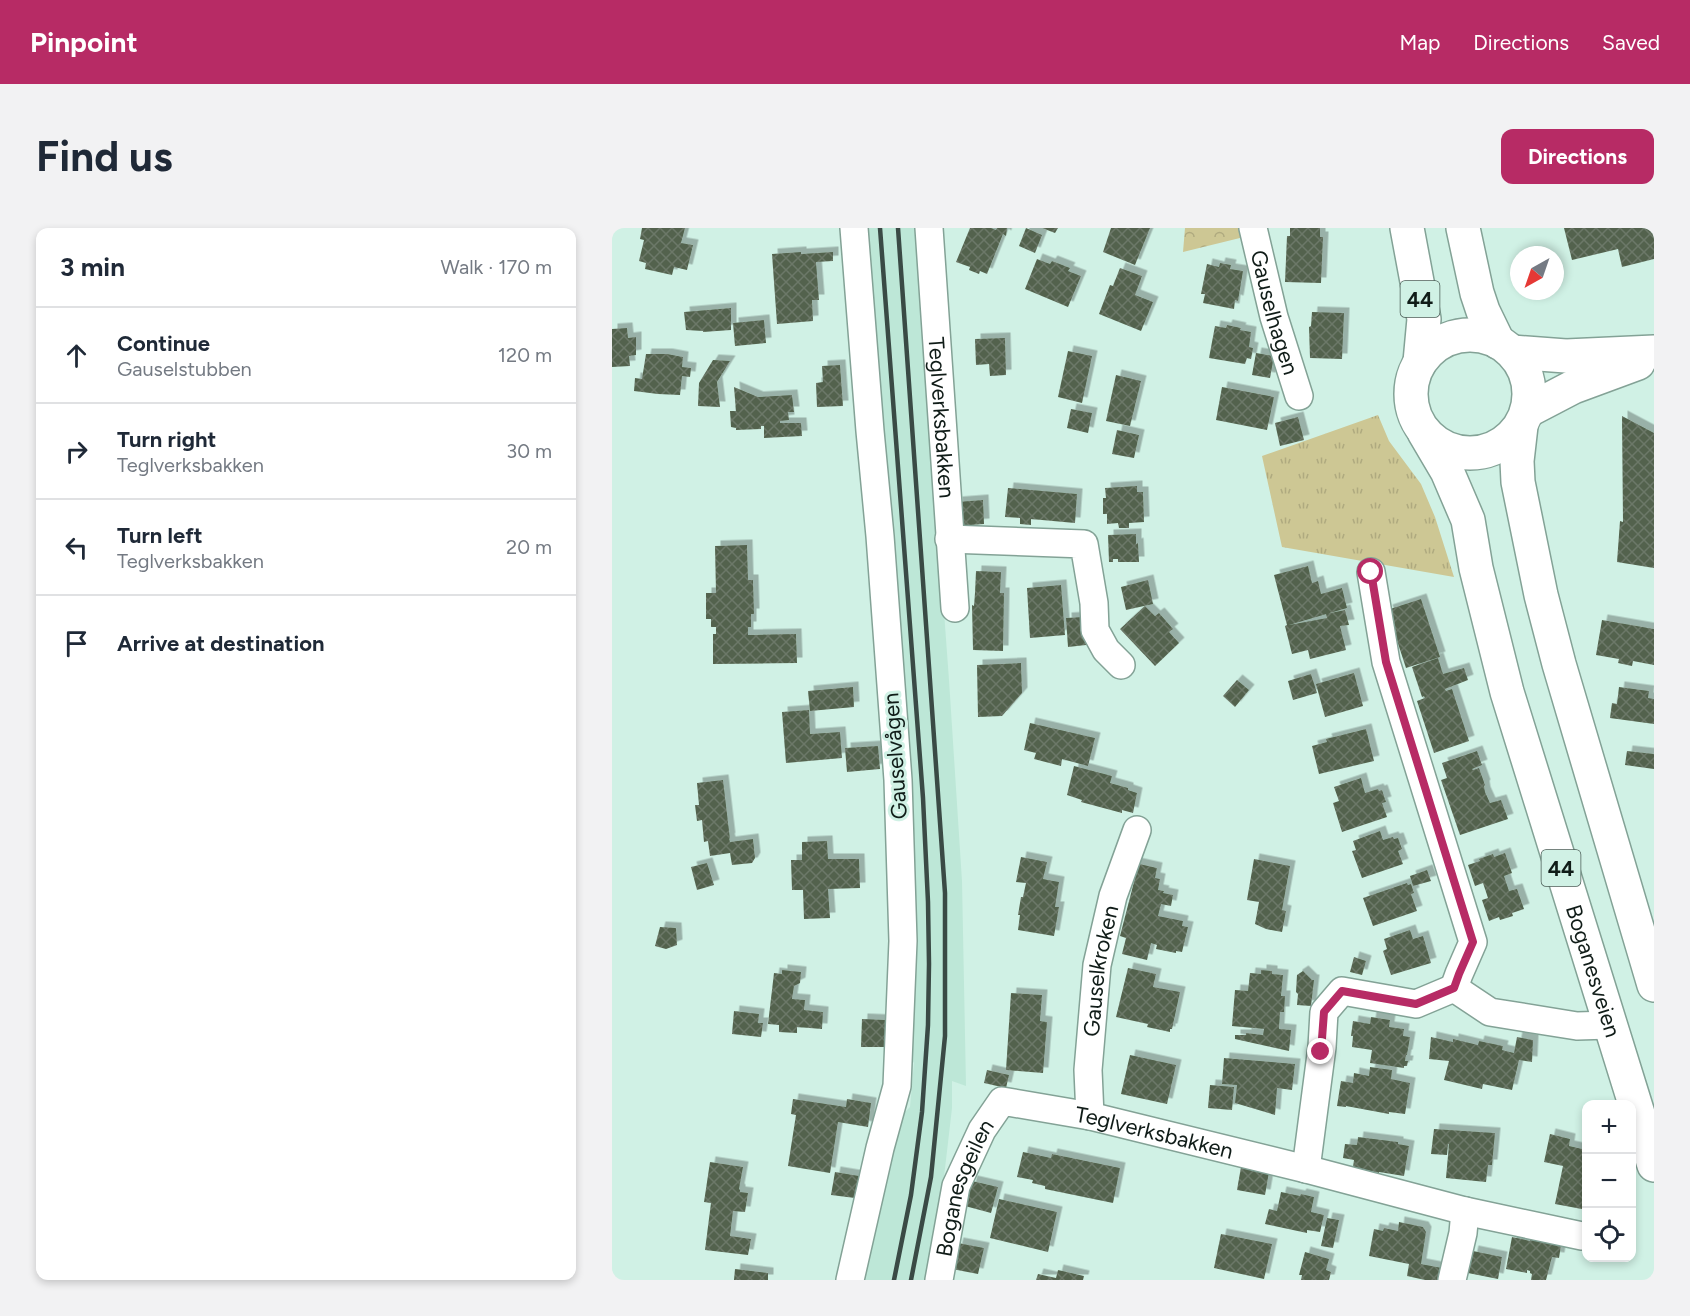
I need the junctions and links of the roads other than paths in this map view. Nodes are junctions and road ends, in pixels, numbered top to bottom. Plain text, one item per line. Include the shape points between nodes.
1 (854, 228) edge
2 (929, 228) edge
3 (1253, 228) edge
4 (1407, 228) edge
5 (1463, 228) edge
6 (1505, 347) junction
7 (1654, 352) edge
8 (1654, 357) edge
9 (1420, 362) junction
10 (1299, 396) dead end
11 (1524, 418) junction
12 (1424, 432) junction
13 (949, 539) junction
14 (1371, 572) dead end
15 (955, 608) dead end
16 (1121, 665) dead end
17 (1137, 830) dead end
18 (1654, 985) edge
19 (1454, 988) junction
20 (1610, 1025) junction
21 (1002, 1101) joint
22 (1090, 1116) junction
23 (1654, 1165) edge
24 (1306, 1169) junction
25 (1465, 1211) junction
26 (1582, 1236) dead end
27 (850, 1280) edge
28 (939, 1280) edge
29 (1452, 1280) edge

1 - 27 street, Gauselvågen via 898,780 903,941 897,1086
2 - 13 street, Teglverksbakken
3 - 10 street, Gauselhagen via 1274,317
4 - 9 main road, 44 via 1424,319
5 - 6 main road, 44 via 1483,311
6 - 7 main road via 1566,356
6 - 9 main road, 44 via 1479,335 1458,336 1443,341
6 - 11 main road, 44 via 1522,364 1528,379 1530,395
8 - 11 main road via 1573,387
9 - 12 main road, 44 via 1412,379 1411,398
11 - 12 main road via 1510,438 1482,453 1460,453 1440,446
11 - 18 main road, 44 via 1518,482 1541,595
12 - 20 main road, Boganesveien / 44 via 1447,471 1468,520 1507,692
13 - 15 street, Teglverksbakken
13 - 16 street via 1084,544 1095,630 1106,650
14 - 19 street via 1386,662 1473,942
17 - 22 street, Gauselkroken via 1113,896 1096,965 1088,1070
19 - 20 street via 1490,1012 1577,1026
19 - 24 street via 1416,1004 1342,991 1324,1012
20 - 23 main road, Boganesveien / 44
21 - 22 street, Teglverksbakken
21 - 28 street, Boganesgeilen via 982,1130 956,1186
22 - 24 street, Teglverksbakken
24 - 25 street, Teglverksbakken
25 - 26 street, Teglverksbakken
25 - 29 street

